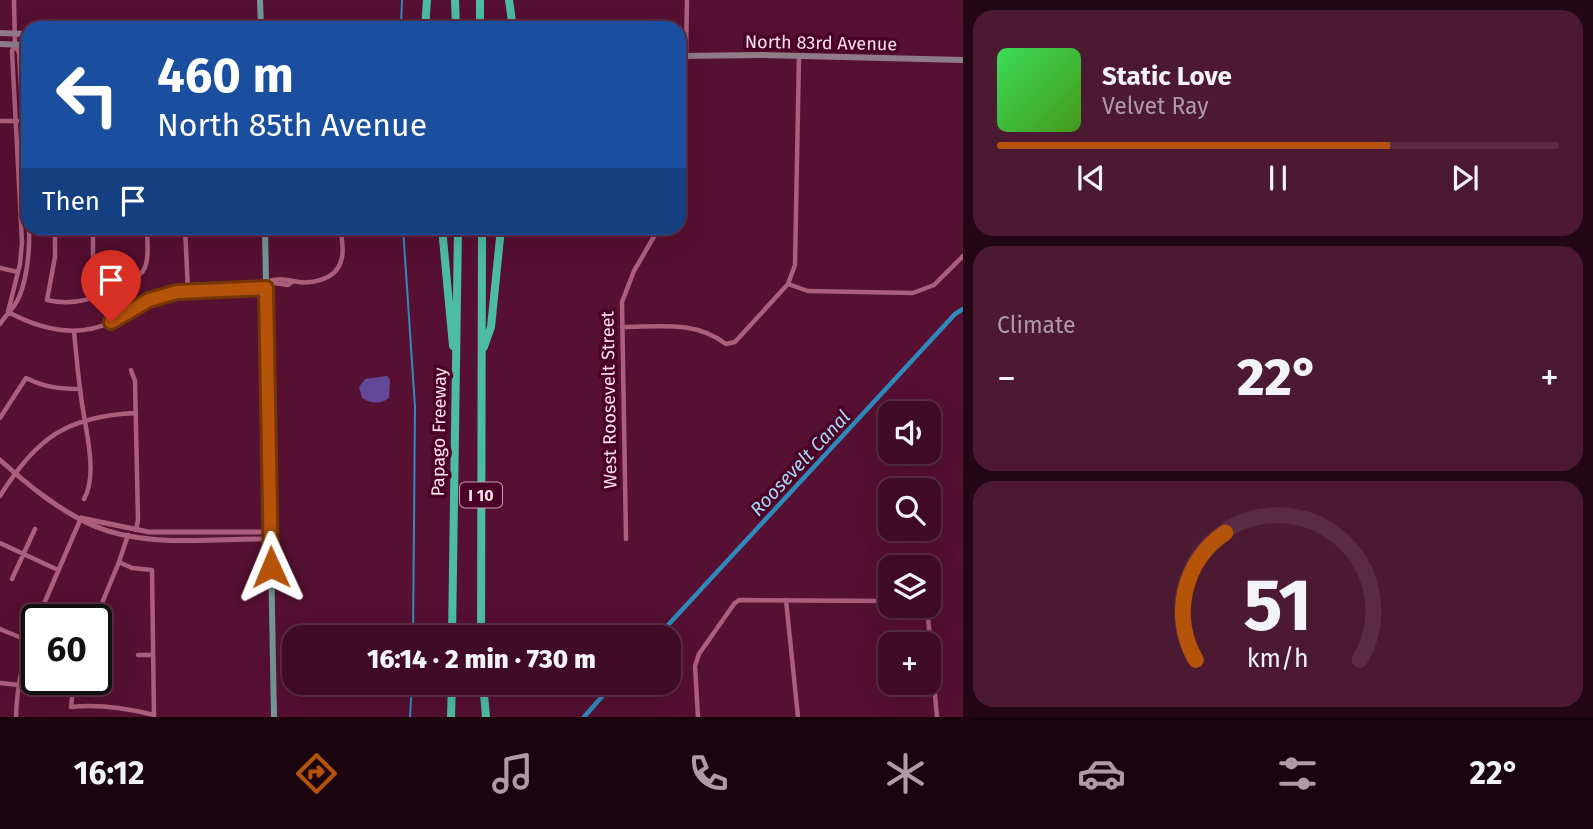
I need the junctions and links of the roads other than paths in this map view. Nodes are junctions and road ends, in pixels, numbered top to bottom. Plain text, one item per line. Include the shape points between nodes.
1 (14, 0) edge
2 (260, 0) edge
3 (427, 0) edge
4 (455, 0) edge
5 (480, 0) edge
6 (509, 0) edge
7 (687, 0) edge
8 (261, 21) edge
9 (426, 21) edge
10 (456, 21) edge
11 (480, 21) edge
12 (512, 21) edge
13 (685, 21) edge
14 (0, 33) edge
15 (14, 33) junction
16 (21, 34) edge
17 (0, 44) edge
18 (15, 45) junction
19 (21, 45) edge
20 (686, 56) edge
21 (799, 56) junction
22 (963, 60) edge
23 (21, 97) edge
24 (0, 121) edge
25 (15, 121) junction
26 (21, 121) edge
27 (21, 221) edge
28 (21, 235) edge
29 (29, 235) edge
30 (55, 235) edge
31 (93, 235) edge
32 (147, 235) edge
33 (185, 235) edge
34 (265, 235) edge
35 (341, 235) edge
36 (443, 235) edge
37 (458, 235) edge
38 (482, 235) edge
39 (500, 235) edge
40 (655, 235) edge
41 (963, 256) edge
42 (0, 268) edge
43 (18, 272) junction
44 (788, 284) junction
45 (266, 285) junction
46 (188, 290) junction
47 (101, 296) junction
48 (8, 312) junction
49 (0, 324) edge
50 (622, 327) junction
51 (74, 331) junction
52 (482, 353) junction
53 (456, 359) junction
54 (131, 370) dead end
55 (80, 389) junction
56 (136, 413) junction
57 (0, 418) edge
58 (84, 419) junction
59 (0, 460) edge
60 (16, 474) junction
61 (0, 496) edge
62 (84, 499) dead end
63 (81, 518) junction
64 (36, 529) dead end
65 (136, 530) junction
66 (128, 535) junction
67 (270, 535) junction
68 (155, 536) junction
69 (626, 539) dead end
70 (0, 543) edge
71 (23, 555) junction
72 (119, 562) junction
73 (58, 570) junction
74 (12, 579) dead end
75 (786, 600) junction
76 (878, 601) edge
77 (44, 604) edge
78 (102, 604) edge
79 (928, 618) edge
80 (452, 625) edge
81 (481, 625) edge
82 (0, 629) edge
83 (21, 638) edge
84 (138, 655) dead end
85 (153, 655) junction
86 (21, 673) edge
87 (0, 683) edge
88 (18, 685) junction
89 (72, 695) edge
90 (452, 695) edge
91 (481, 695) edge
92 (483, 695) edge
93 (154, 716) edge
94 (16, 717) edge
95 (274, 717) edge
96 (451, 717) edge
97 (480, 717) edge
98 (486, 717) edge
99 (698, 717) edge
100 (797, 717) edge
101 (937, 717) edge

1 - 15 street
2 - 8 main road
3 - 9 highway
4 - 10 highway
5 - 11 highway
6 - 12 highway
7 - 13 street
14 - 15 main road
15 - 16 main road
15 - 18 street
17 - 18 main road
18 - 19 main road
18 - 23 street
18 - 25 street
20 - 21 main road, North 83rd Avenue
21 - 22 main road, North 83rd Avenue
21 - 44 street via 795,259
24 - 25 street
25 - 26 street
25 - 27 street
28 - 43 street
29 - 48 street via 24,279
30 - 47 street via 47,300 80,302
31 - 47 street via 93,280
32 - 47 street via 145,269
33 - 46 street
34 - 45 main road
35 - 45 street via 338,268 322,280 274,279
36 - 53 highway via 450,337
37 - 53 highway, Papago Freeway / I 10
38 - 52 highway, I 10
39 - 52 highway via 491,327
40 - 50 street, West Roosevelt Street via 625,289
41 - 44 street via 934,285 913,293 808,291
42 - 43 street
43 - 48 street
44 - 50 street via 735,342 726,344 690,327
45 - 46 street
45 - 67 main road
46 - 51 street via 149,300 102,326
48 - 49 street
48 - 51 street via 39,327
50 - 69 street, West Roosevelt Street
51 - 55 street
52 - 81 highway, I 10
53 - 80 highway, Papago Freeway / I 10
54 - 56 street
55 - 57 street via 60,389 26,378
55 - 58 street
56 - 58 street
56 - 65 street
58 - 60 street via 43,442
58 - 62 street via 89,441 89,490
59 - 60 street
60 - 61 street
60 - 63 street
63 - 65 street
63 - 66 street
63 - 73 street
64 - 71 street
65 - 68 street
66 - 68 street
66 - 72 street
67 - 68 street via 263,539
67 - 95 main road
70 - 71 street
71 - 73 street
71 - 74 street
72 - 78 street
72 - 85 street via 152,570
73 - 77 street
75 - 76 street
75 - 99 street via 739,600 734,604 699,654 694,677
75 - 100 street
79 - 101 street
82 - 83 street
84 - 85 street
85 - 93 street
86 - 88 street
87 - 88 street
88 - 94 street
89 - 93 street via 71,707 124,708
90 - 96 highway
91 - 97 highway
92 - 98 highway

